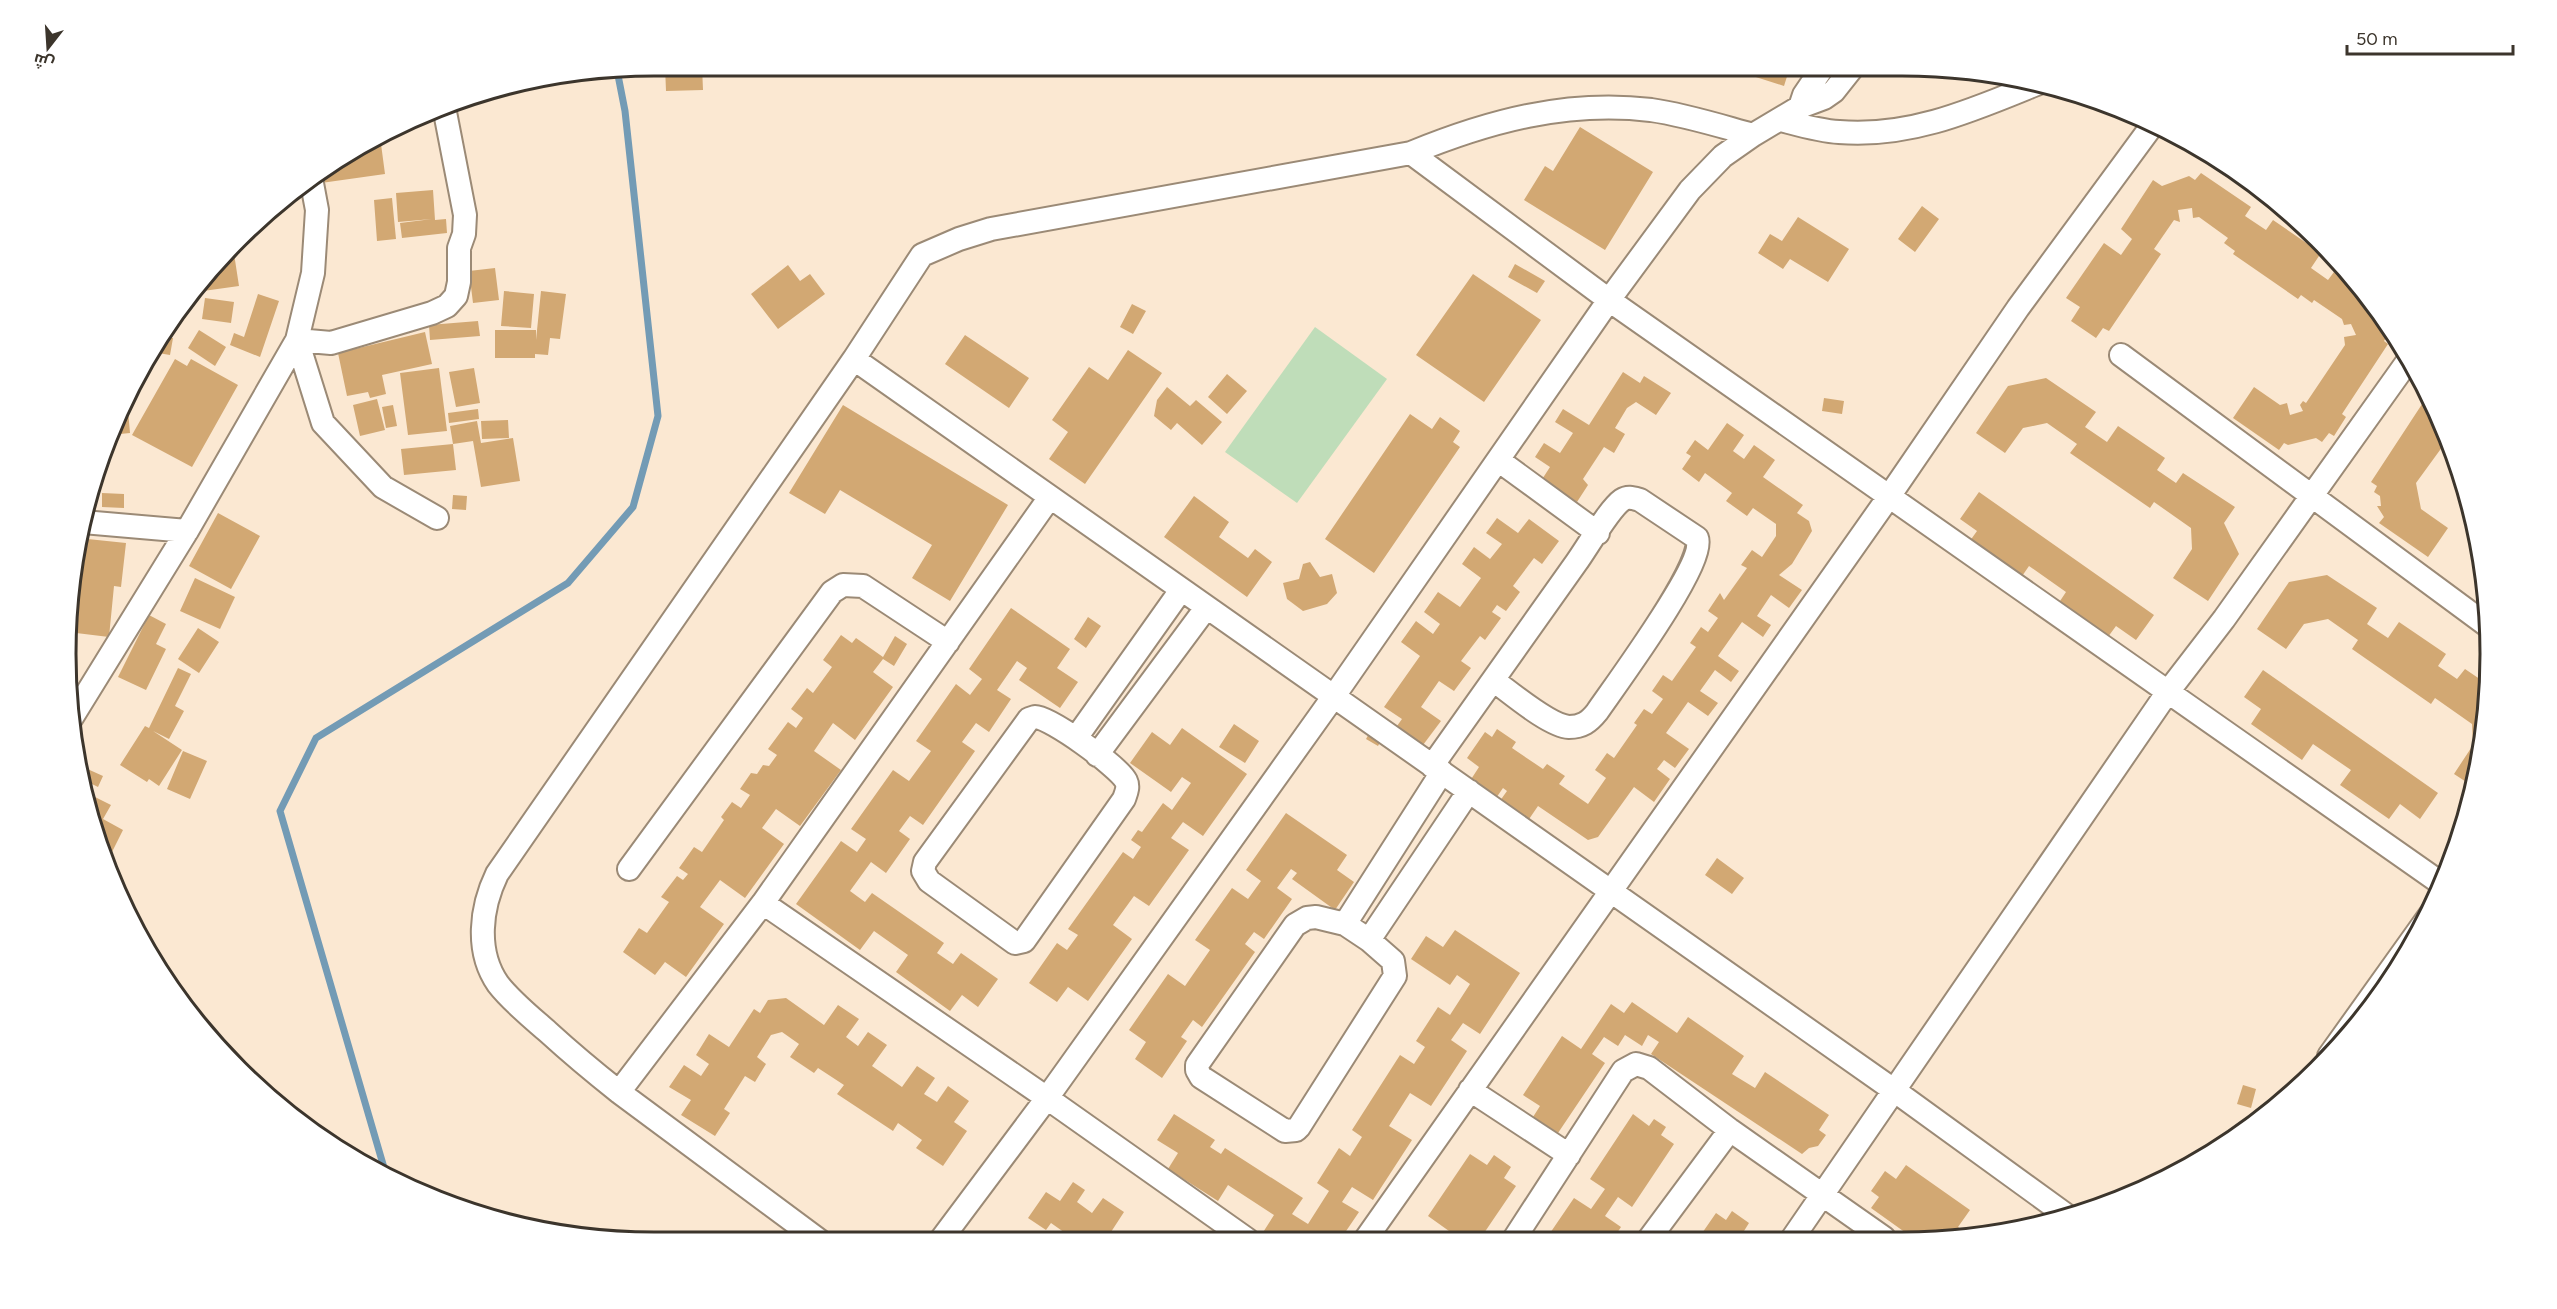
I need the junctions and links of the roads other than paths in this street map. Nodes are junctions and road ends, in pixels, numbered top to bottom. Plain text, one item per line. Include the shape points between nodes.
1 (1817, 76) edge
2 (1846, 76) edge
3 (2023, 90) edge
4 (1800, 107) junction
5 (444, 116) edge
6 (1781, 120) junction
7 (2148, 131) edge
8 (1753, 135) junction
9 (1411, 153) junction
10 (313, 189) edge
11 (1609, 300) junction
12 (297, 340) junction
13 (2121, 355) dead end
14 (854, 359) junction
15 (2404, 367) edge
16 (1498, 460) junction
17 (2311, 496) junction
18 (1050, 497) junction
19 (1888, 498) junction
20 (437, 518) dead end
21 (92, 523) edge
22 (187, 531) junction
23 (1598, 532) junction
24 (1181, 590) junction
25 (1206, 608) junction
26 (2479, 619) edge
27 (948, 642) junction
28 (1493, 680) junction
29 (2167, 693) junction
30 (1334, 696) junction
31 (79, 706) edge
32 (1076, 738) junction
33 (1096, 755) junction
34 (1437, 769) junction
35 (1469, 791) junction
36 (629, 869) dead end
37 (2435, 879) edge
38 (1611, 890) junction
39 (763, 903) junction
40 (1345, 924) junction
41 (1369, 940) junction
42 (1470, 1090) junction
43 (1895, 1091) junction
44 (619, 1092) junction
45 (1047, 1098) junction
46 (1730, 1130) junction
47 (1569, 1155) junction
48 (1823, 1194) junction
49 (2060, 1211) edge
50 (808, 1232) edge
51 (947, 1232) edge
52 (1237, 1232) edge
53 (1371, 1232) edge
54 (1519, 1232) edge
55 (1654, 1232) edge
56 (1797, 1232) edge
57 (1876, 1232) edge

1 - 4 street
2 - 4 street via 1824,98
3 - 6 street via 1924,126 1839,132
4 - 6 street
5 - 12 street via 465,215 456,296 432,313 331,343
6 - 8 street
7 - 19 street via 2018,308
8 - 9 street via 1670,114 1594,106 1508,119
8 - 11 street via 1723,156 1690,190
9 - 11 street
9 - 14 street via 959,238 922,255
10 - 12 street via 317,210 313,273
11 - 16 street
11 - 19 street
12 - 20 street via 323,423 383,487
12 - 22 street
13 - 17 street
14 - 18 street
14 - 44 street via 497,874 487,894 481,920 487,957 497,982 520,1007
15 - 17 street
16 - 23 street
16 - 30 street
17 - 26 street
17 - 29 street
18 - 24 street
18 - 27 street
19 - 29 street
19 - 38 street
21 - 22 street
22 - 31 street
23 - 28 street
23 - 28 street via 1618,504 1631,497 1699,543 1666,611 1597,712 1582,726 1562,726
24 - 25 street
24 - 32 street
25 - 30 street
25 - 33 street
27 - 36 street via 863,586 843,585 832,592
27 - 39 street
28 - 34 street
29 - 37 street
29 - 43 street
30 - 34 street
30 - 45 street
32 - 33 street
32 - 33 street via 1041,717 1029,719 925,862 923,871 929,881 1010,942 1024,941 1124,799 1124,778
34 - 35 street
34 - 40 street
35 - 38 street
35 - 41 street
38 - 42 street
38 - 43 street
39 - 44 street
39 - 45 street
40 - 41 street
40 - 41 street via 1316,917 1295,925 1199,1059 1197,1070 1201,1077 1285,1131 1296,1130 1392,984 1395,965
42 - 47 street
42 - 53 street
43 - 48 street
43 - 49 street
44 - 50 street
45 - 51 street
45 - 52 street
46 - 47 street via 1649,1068 1633,1065 1623,1071
46 - 48 street
46 - 55 street
47 - 54 street
48 - 56 street
48 - 57 street

